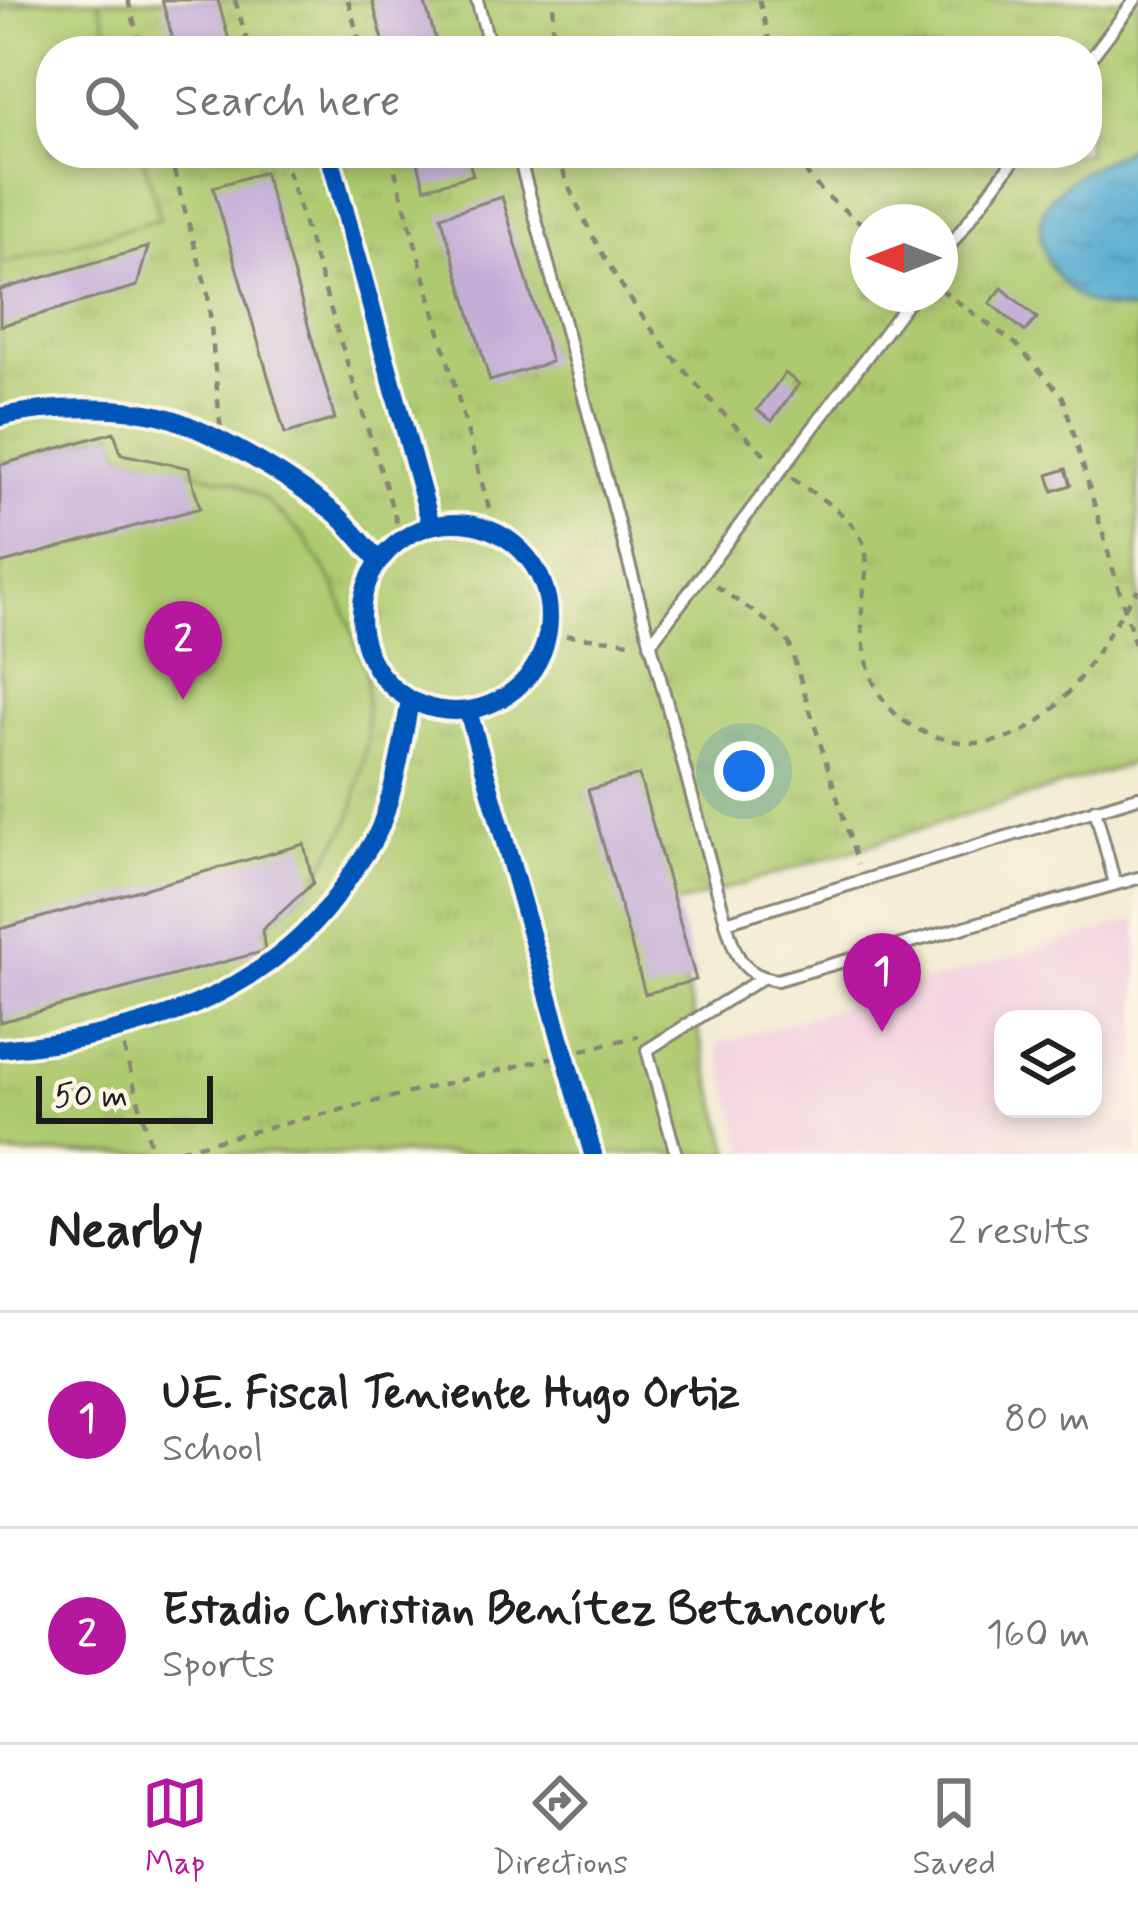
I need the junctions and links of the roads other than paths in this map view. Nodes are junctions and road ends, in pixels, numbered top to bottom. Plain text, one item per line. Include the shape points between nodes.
1 (477, 0) edge
2 (1135, 0) edge
3 (487, 36) edge
4 (1102, 43) edge
5 (522, 168) edge
6 (1008, 168) edge
7 (958, 235) edge
8 (901, 312) edge
9 (650, 644) junction
10 (1138, 797) edge
11 (1095, 809) junction
12 (1138, 878) edge
13 (1115, 884) junction
14 (726, 922) junction
15 (763, 978) junction
16 (676, 1154) edge

1 - 3 lane
2 - 4 lane
5 - 9 lane
6 - 7 lane
8 - 9 lane
9 - 14 lane
10 - 11 lane
11 - 13 lane
11 - 14 lane
12 - 13 lane
13 - 15 lane via 791,978
14 - 15 lane via 737,958
15 - 16 lane via 646,1050

